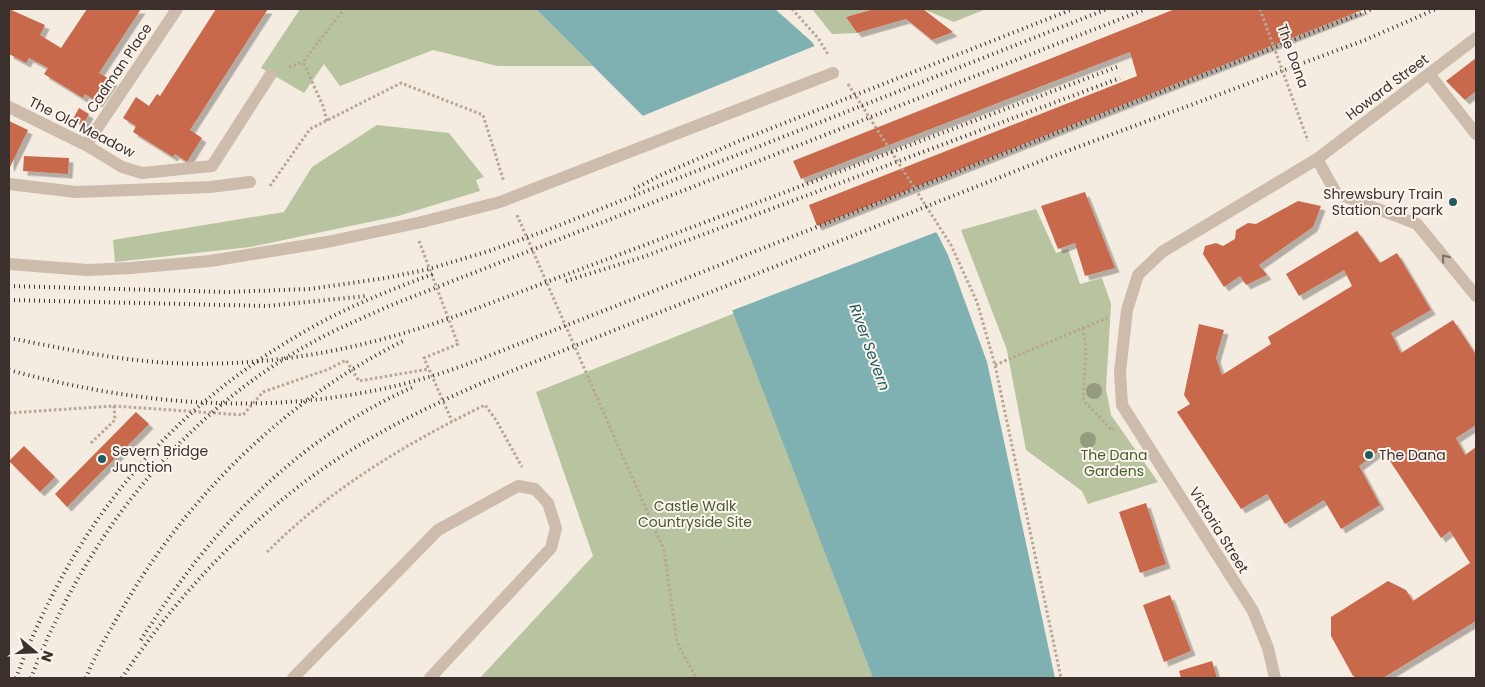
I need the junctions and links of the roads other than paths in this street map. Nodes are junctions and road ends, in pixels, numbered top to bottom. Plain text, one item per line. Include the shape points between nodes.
1 (177, 9) edge
2 (1476, 38) edge
3 (837, 71) road end
4 (270, 74) dead end
5 (1429, 74) junction
6 (9, 107) edge
7 (1476, 134) edge
8 (86, 145) junction
9 (1317, 159) junction
10 (250, 182) road end
11 (9, 184) edge
12 (9, 264) edge
13 (1476, 296) edge
14 (293, 678) edge
15 (430, 678) edge
16 (1275, 678) edge

1 - 8 street, Cadman Place
2 - 5 street, Howard Street
3 - 12 street, bridge via 500,202 398,228 210,261 87,270
4 - 8 street, The Old Meadow via 212,166 142,173 122,167
5 - 7 street
5 - 9 street, Howard Street
6 - 8 street, The Old Meadow
13 -> 9 street via 1417,224 1336,193
9 - 16 street, Victoria Street via 1162,252 1138,275 1127,310 1120,372 1122,405 1253,611 1268,648
10 - 11 street via 210,187 76,192
14 - 15 street via 438,530 518,486 534,489 548,503 556,528 551,548

